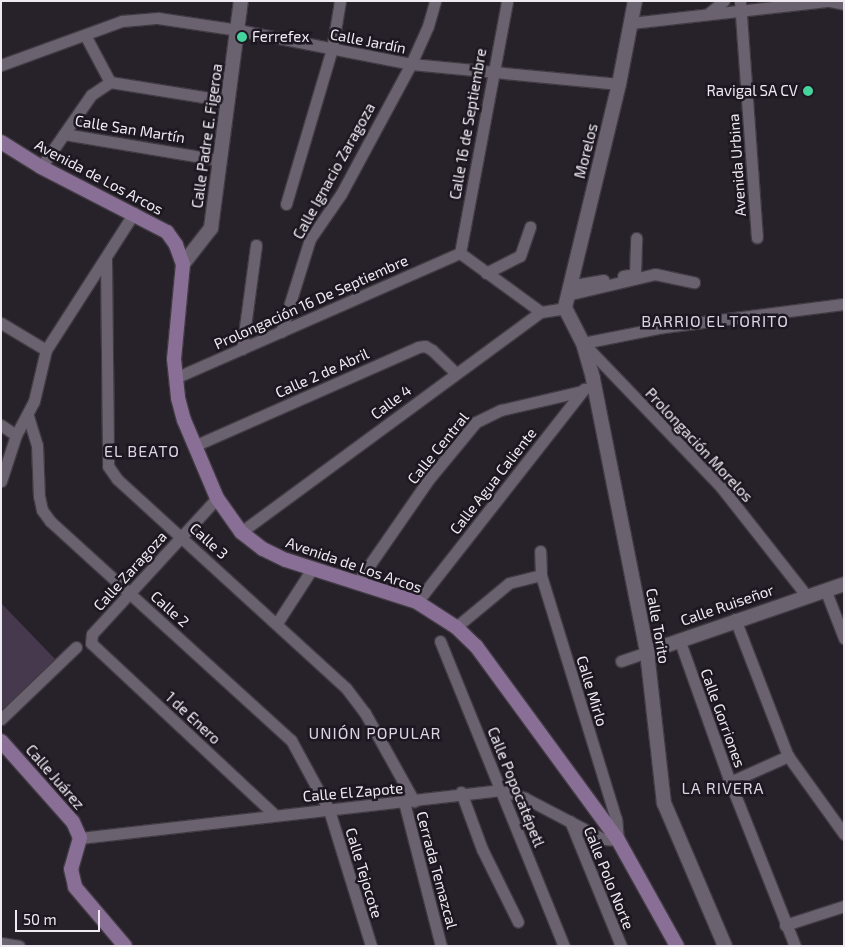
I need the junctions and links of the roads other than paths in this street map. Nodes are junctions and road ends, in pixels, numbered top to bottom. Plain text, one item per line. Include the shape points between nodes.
1 (241, 1) edge
2 (340, 1) edge
3 (435, 1) edge
4 (507, 1) edge
5 (635, 1) edge
6 (724, 1) edge
7 (829, 1) edge
8 (844, 4) edge
9 (740, 6) edge
10 (709, 13) junction
11 (631, 23) junction
12 (238, 30) junction
13 (85, 34) junction
14 (332, 49) junction
15 (410, 64) junction
16 (1, 65) edge
17 (493, 72) junction
18 (110, 82) junction
19 (619, 84) junction
20 (228, 101) junction
21 (64, 134) junction
22 (1, 142) edge
23 (220, 160) junction
24 (41, 167) junction
25 (286, 204) dead end
26 (134, 213) junction
27 (530, 227) dead end
28 (757, 237) dead end
29 (636, 238) dead end
30 (256, 246) dead end
31 (460, 253) junction
32 (106, 259) junction
33 (183, 264) junction
34 (486, 273) junction
35 (694, 282) dead end
36 (567, 296) junction
37 (844, 304) edge
38 (541, 312) junction
39 (1, 324) edge
40 (281, 332) junction
41 (583, 343) junction
42 (242, 349) junction
43 (46, 350) junction
44 (456, 373) junction
45 (174, 378) junction
46 (593, 379) junction
47 (582, 391) junction
48 (28, 416) junction
49 (1, 425) edge
50 (16, 435) junction
51 (194, 446) junction
52 (1, 481) edge
53 (217, 498) junction
54 (241, 532) junction
55 (182, 536) junction
56 (540, 552) dead end
57 (312, 569) junction
58 (541, 574) junction
59 (357, 583) junction
60 (844, 584) edge
61 (825, 589) junction
62 (130, 594) junction
63 (806, 595) junction
64 (417, 602) junction
65 (735, 619) junction
66 (277, 623) junction
67 (456, 627) junction
68 (844, 638) edge
69 (679, 639) junction
70 (440, 640) dead end
71 (91, 643) joint
72 (76, 647) dead end
73 (647, 652) junction
74 (621, 661) dead end
75 (1, 719) edge
76 (1, 741) edge
77 (788, 756) junction
78 (730, 782) junction
79 (501, 790) junction
80 (461, 792) junction
81 (409, 802) junction
82 (329, 810) junction
83 (274, 814) junction
84 (570, 821) junction
85 (844, 834) edge
86 (80, 838) junction
87 (618, 840) junction
88 (844, 906) edge
89 (518, 922) dead end
90 (785, 925) junction
91 (1, 943) edge
92 (18, 946) edge
93 (125, 946) edge
94 (371, 946) edge
95 (441, 946) edge
96 (564, 946) edge
97 (621, 946) edge
98 (677, 946) edge
99 (725, 946) edge
100 (795, 946) edge

1 - 12 street, Calle Padre E. Figeroa
2 - 14 street
3 - 15 street, Calle Ignacio Zaragoza via 428,26
4 - 17 street, Calle 16 de Septiembre
5 - 11 street, Morelos
6 - 10 street
7 - 8 street
7 - 9 street
9 - 10 street
9 - 28 street, Avenida Urbina
10 - 11 street
11 - 19 street, Morelos
12 - 13 street, Calle Jardín via 146,18 122,21
12 - 14 street, Calle Jardín
12 - 20 street, Calle Padre E. Figeroa
13 - 16 street, Calle Jardín
13 - 18 street
14 - 15 street, Calle Jardín
14 - 25 street
15 - 17 street, Calle Jardín
15 - 40 street, Calle Ignacio Zaragoza via 341,194 310,239
17 - 19 street, Calle Jardín
17 - 31 street, Calle 16 de Septiembre
18 - 20 street
18 - 21 street via 91,95
19 - 36 street, Morelos
20 - 23 street, Calle Padre E. Figeroa
21 - 23 street, Calle San Martín
21 - 24 street
22 - 24 main road, Avenida de Los Arcos
23 - 33 street, Calle Padre E. Figeroa via 211,228
24 - 26 main road, Avenida de Los Arcos
26 - 32 street
26 - 33 main road, Avenida de Los Arcos via 167,232
27 - 34 street via 520,256
29 - 36 street via 635,274
30 - 42 street
31 - 34 street
31 - 40 street, Prolongación 16 De Septiembre
32 - 43 street
32 - 55 street, Calle 3 via 108,466 117,479
33 - 45 main road, Avenida de Los Arcos
34 - 38 street
35 - 36 street via 655,274
36 - 38 street, Calle 4
36 - 41 street, Calle Torito
37 - 41 street via 664,327
38 - 44 street, Calle 4
39 - 43 street
40 - 42 street, Prolongación 16 De Septiembre
41 - 46 street, Calle Torito
41 - 63 street, Prolongación Morelos via 721,487
42 - 45 street, Prolongación 16 De Septiembre
43 - 48 street
44 - 51 street, Calle 2 de Abril via 432,350 418,347
44 - 54 street, Calle 4
45 - 51 main road, Avenida de Los Arcos
46 - 47 street, Calle Agua Caliente
46 - 73 street, Calle Torito
47 - 59 street, Calle Central via 501,410 476,422 429,479
47 - 64 street, Calle Agua Caliente
48 - 50 street
48 - 62 street, Calle 2 via 37,445 42,510
49 - 50 street
50 - 52 street
51 - 53 main road, Avenida de Los Arcos
53 - 54 main road, Avenida de Los Arcos
53 - 55 street, Calle Zaragoza
54 - 57 main road, Avenida de Los Arcos via 263,549
55 - 62 street, Calle Zaragoza
55 - 66 street, Calle 3
56 - 58 street, Calle Mirlo
57 - 59 main road, Avenida de Los Arcos
57 - 66 street
58 - 67 street via 509,583
58 - 87 street, Calle Mirlo via 616,819
59 - 64 main road, Avenida de Los Arcos
60 - 61 street, Calle Ruiseñor
61 - 63 street, Calle Ruiseñor
61 - 68 street
62 - 71 street, Calle Zaragoza via 92,634
62 - 82 street, Calle 2 via 276,723 304,760
63 - 65 street, Calle Ruiseñor
64 - 67 main road, Avenida de Los Arcos
65 - 69 street, Calle Ruiseñor
65 - 77 street
66 - 81 street, Calle 3 via 356,700
67 - 87 main road, Avenida de Los Arcos via 494,670
69 - 73 street, Calle Ruiseñor
69 - 78 street, Calle Gorriones
70 - 79 street, Calle Popocatépetl
71 - 83 street, 1 de Enero
72 - 75 street
73 - 74 street, Calle Ruiseñor
73 - 99 street, Calle Torito via 664,803
76 - 86 main road, Calle Juárez via 73,822
77 - 78 street
77 - 85 street
78 - 90 street, Calle Gorriones
79 - 80 street, Calle El Zapote
79 - 84 street, Calle El Zapote via 525,798
79 - 96 street, Calle Popocatépetl
80 - 81 street, Calle El Zapote
80 - 89 street via 482,849
81 - 82 street, Calle El Zapote
81 - 95 street, Cerrada Temazcal
82 - 83 street, Calle El Zapote
82 - 94 street, Calle Tejocote
83 - 86 street, Calle El Zapote
84 - 87 street, Calle El Zapote via 603,839
84 - 97 street, Calle Polo Norte
86 - 93 main road via 71,869 75,887
87 - 98 main road, Avenida de Los Arcos
88 - 90 street
90 - 100 street, Calle Gorriones
91 - 92 street

